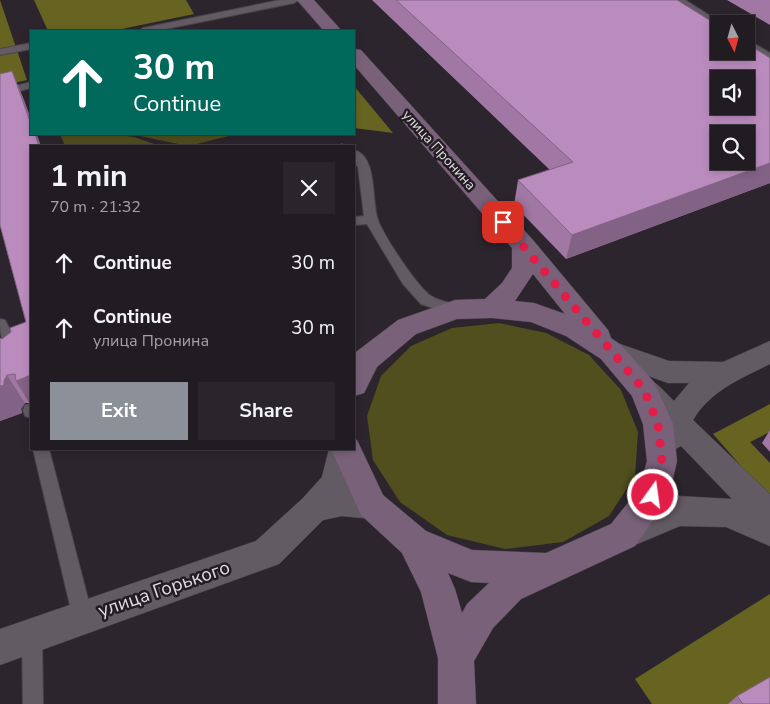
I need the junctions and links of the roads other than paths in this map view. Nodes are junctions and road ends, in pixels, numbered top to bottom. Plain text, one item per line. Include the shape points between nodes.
1 (294, 0) edge
2 (305, 0) edge
3 (679, 0) edge
4 (710, 19) edge
5 (148, 30) edge
6 (332, 30) edge
7 (30, 46) edge
8 (755, 48) edge
9 (0, 52) edge
10 (355, 55) edge
11 (770, 57) edge
12 (30, 85) edge
13 (0, 93) edge
14 (355, 155) edge
15 (371, 220) junction
16 (355, 221) edge
17 (524, 246) junction
18 (492, 308) junction
19 (455, 310) junction
20 (0, 324) edge
21 (611, 352) junction
22 (770, 352) edge
23 (18, 360) edge
24 (725, 373) junction
25 (355, 384) edge
26 (644, 390) junction
27 (675, 422) junction
28 (41, 450) edge
29 (345, 450) edge
30 (345, 450) edge
31 (662, 461) junction
32 (372, 505) junction
33 (314, 508) junction
34 (770, 515) edge
35 (770, 531) edge
36 (623, 535) junction
37 (414, 542) junction
38 (552, 568) junction
39 (83, 618) junction
40 (32, 636) junction
41 (0, 647) edge
42 (456, 658) junction
43 (34, 704) edge
44 (457, 704) edge

1 - 5 lane
2 - 6 main road
3 - 4 lane
7 - 9 lane
8 - 11 lane
10 - 17 main road, улица Пронина
12 - 13 lane
14 - 15 lane via 364,167
15 - 16 lane
15 - 19 lane via 408,281 426,300
17 - 18 main road via 524,269 511,289
17 - 21 main road, улица Пронина
18 - 19 main road
18 - 21 main road via 534,313 575,328
19 - 25 main road via 407,326 366,360
20 - 23 lane
21 - 24 street via 668,372
21 - 26 main road
22 - 24 street
24 - 27 street via 695,394
26 - 27 street
26 - 31 main road via 658,424
27 - 31 street
27 - 34 street
28 - 39 lane
29 - 32 main road
30 - 33 street, улица Горького via 336,483
31 - 36 main road via 653,495
32 - 33 street via 342,502
32 - 37 main road
33 - 39 street, улица Горького via 267,553
35 - 36 street via 728,512 678,511
36 - 38 main road
37 - 38 main road via 471,566
37 - 42 main road via 438,589
38 - 42 main road via 508,587 480,616
39 - 40 street, улица Горького
40 - 41 street, улица Горького
40 - 43 lane
42 - 44 main road

